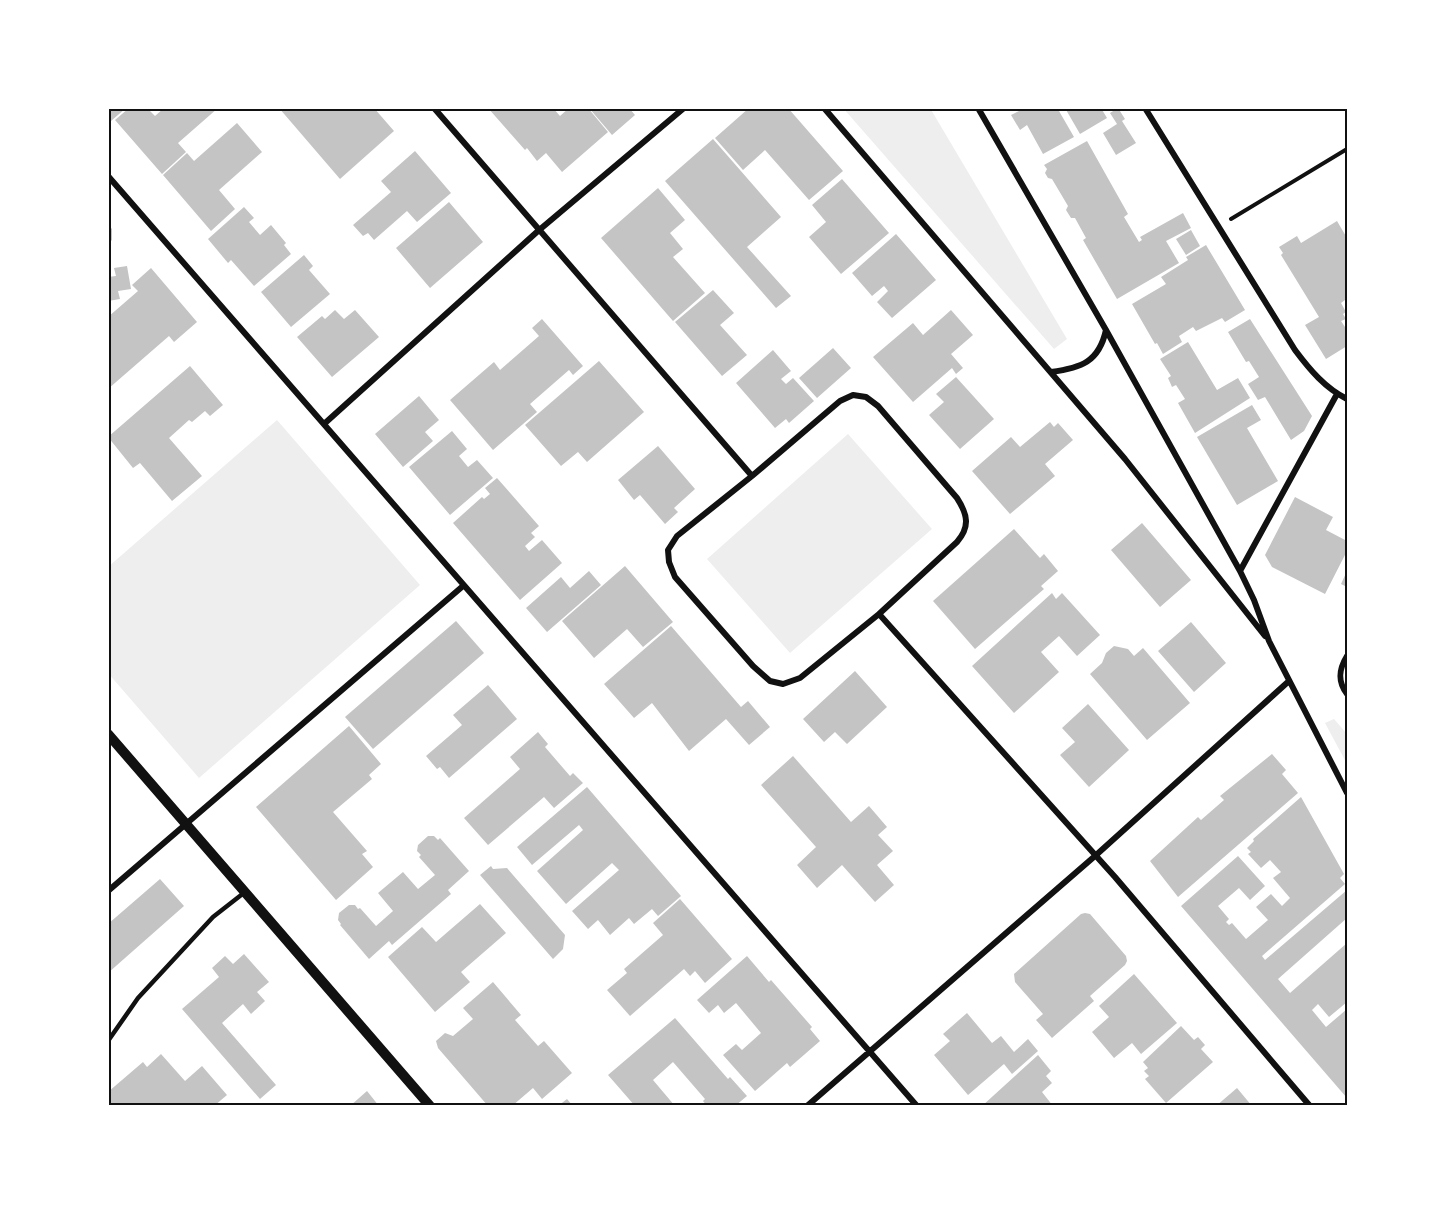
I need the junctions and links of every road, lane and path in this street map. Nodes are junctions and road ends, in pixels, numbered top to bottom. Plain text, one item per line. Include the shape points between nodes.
1 (434, 108) edge
2 (684, 108) edge
3 (824, 108) edge
4 (978, 108) edge
5 (1145, 108) edge
6 (1347, 149) edge
7 (108, 176) edge
8 (1218, 227) junction
9 (538, 231) junction
10 (1106, 330) junction
11 (1051, 372) junction
12 (1337, 394) junction
13 (1347, 399) edge
14 (324, 424) junction
15 (752, 476) junction
16 (1240, 571) junction
17 (463, 586) junction
18 (879, 614) junction
19 (1269, 641) junction
20 (1347, 656) edge
21 (1289, 681) junction
22 (1347, 694) edge
23 (108, 734) edge
24 (1347, 793) edge
25 (187, 825) junction
26 (1095, 856) junction
27 (108, 891) edge
28 (245, 892) junction
29 (108, 1041) edge
30 (869, 1051) junction
31 (430, 1106) edge
32 (807, 1106) edge
33 (917, 1106) edge
34 (1310, 1106) edge

1 - 9 street
2 - 9 street
3 - 11 street
4 - 10 street
5 - 8 street
6 - 8 path
7 - 14 street
8 - 12 street via 1295,350
9 - 14 street
9 - 15 street
10 - 11 street via 1100,350 1091,360 1070,370
10 - 16 street
11 - 19 street
12 - 13 street
12 - 16 street
14 - 17 street
15 - 18 street via 677,536 668,550 675,578 753,666 770,681 791,682
15 - 18 street via 846,397 859,394 878,406 957,498 967,521 957,542
16 - 19 street
17 - 25 street
17 - 30 street
18 - 26 street
19 - 21 street
20 - 22 street via 1339,677
21 - 24 street
21 - 26 street
23 - 25 street
25 - 27 street
25 - 28 street
26 - 30 street
26 - 34 street
28 - 29 lane via 213,917 138,998
28 - 31 street
30 - 32 street
30 - 33 street

